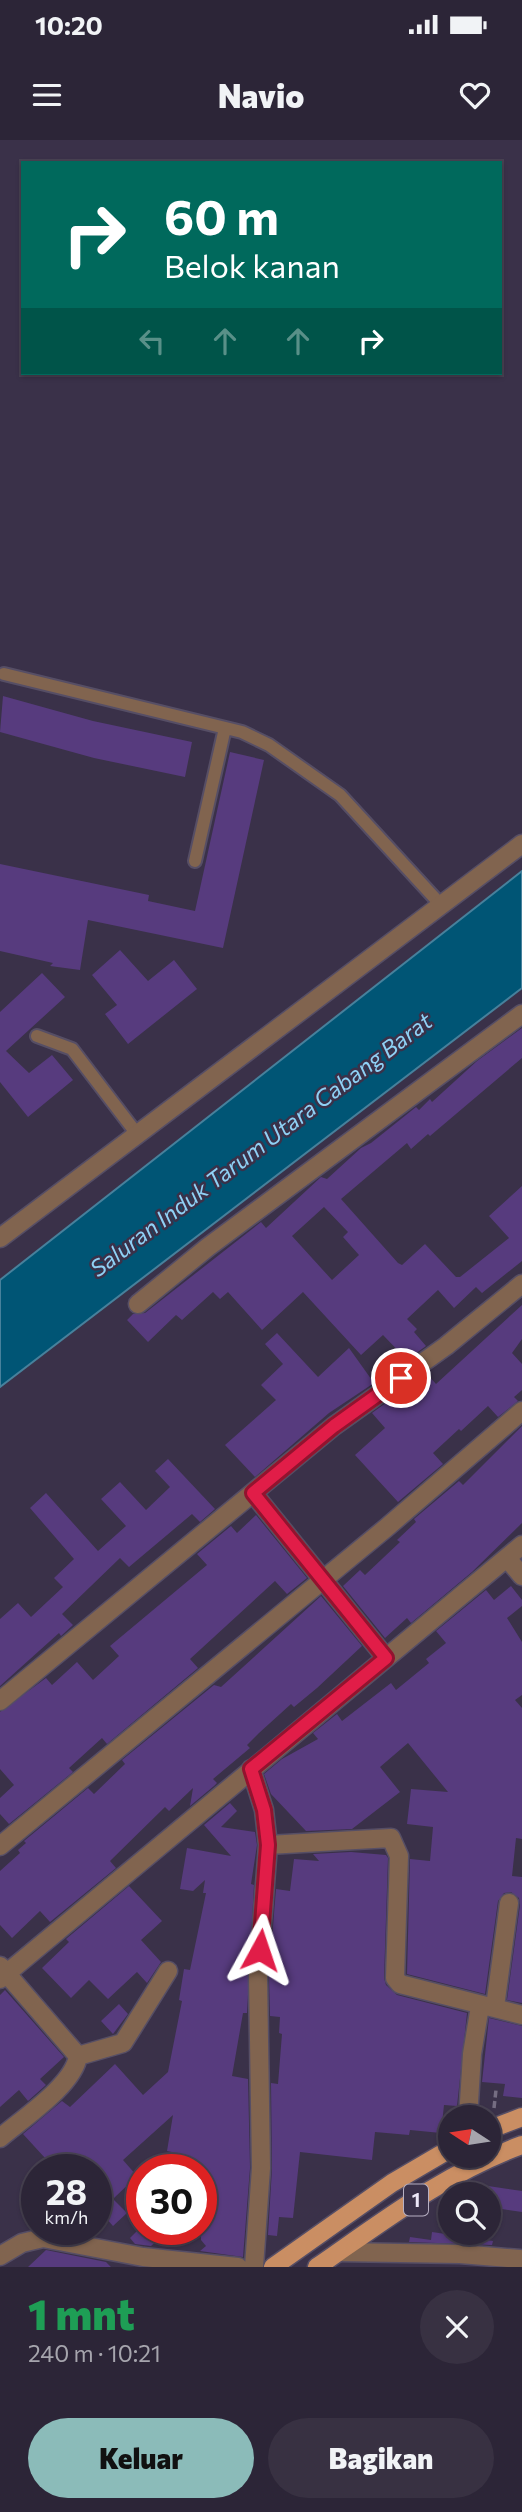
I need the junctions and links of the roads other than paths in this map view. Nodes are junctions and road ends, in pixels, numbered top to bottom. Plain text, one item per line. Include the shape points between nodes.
1 (4, 674) dead end
2 (225, 728) junction
3 (522, 844) edge
4 (195, 861) dead end
5 (443, 906) junction
6 (522, 1014) edge
7 (37, 1036) dead end
8 (137, 1134) junction
9 (0, 1238) edge
10 (522, 1284) edge
11 (138, 1304) dead end
12 (522, 1411) edge
13 (253, 1493) junction
14 (522, 1545) edge
15 (507, 1558) junction
16 (522, 1576) edge
17 (321, 1579) junction
18 (386, 1658) junction
19 (0, 1701) edge
20 (251, 1769) junction
21 (268, 1845) junction
22 (0, 1846) edge
23 (509, 1903) dead end
24 (168, 1971) dead end
25 (2, 1973) edge
26 (488, 2006) junction
27 (522, 2015) edge
28 (78, 2056) junction
29 (470, 2105) edge
30 (522, 2117) edge
31 (501, 2125) edge
32 (0, 2138) edge
33 (522, 2145) edge
34 (438, 2156) edge
35 (339, 2252) junction
36 (0, 2256) edge
37 (520, 2262) edge
38 (238, 2267) edge
39 (254, 2267) edge
40 (273, 2267) edge
41 (317, 2267) edge

1 - 2 lane
2 - 4 lane
2 - 5 lane via 269,746 340,795
3 - 5 street
5 - 8 street
6 - 11 street
7 - 8 lane via 72,1049
8 - 9 street
10 - 13 street
12 - 17 street
13 - 17 street
13 - 19 street
14 - 15 street
15 - 16 street
15 - 18 street
17 - 18 street
17 - 22 street
18 - 20 street
20 - 21 street via 264,1810
20 - 25 street
21 - 26 street via 391,1838 399,1856 395,1978 400,1984
21 - 39 street via 258,1976 261,2168
23 - 26 street
24 - 28 street via 123,2043
25 - 28 street
26 - 27 street
26 - 29 street
28 - 32 street via 60,2087
30 - 31 main road
33 - 35 main road, 1 via 446,2181
34 - 40 main road, 1
35 - 37 street via 460,2254
35 - 41 main road, 1
36 - 38 street via 43,2238 143,2257

